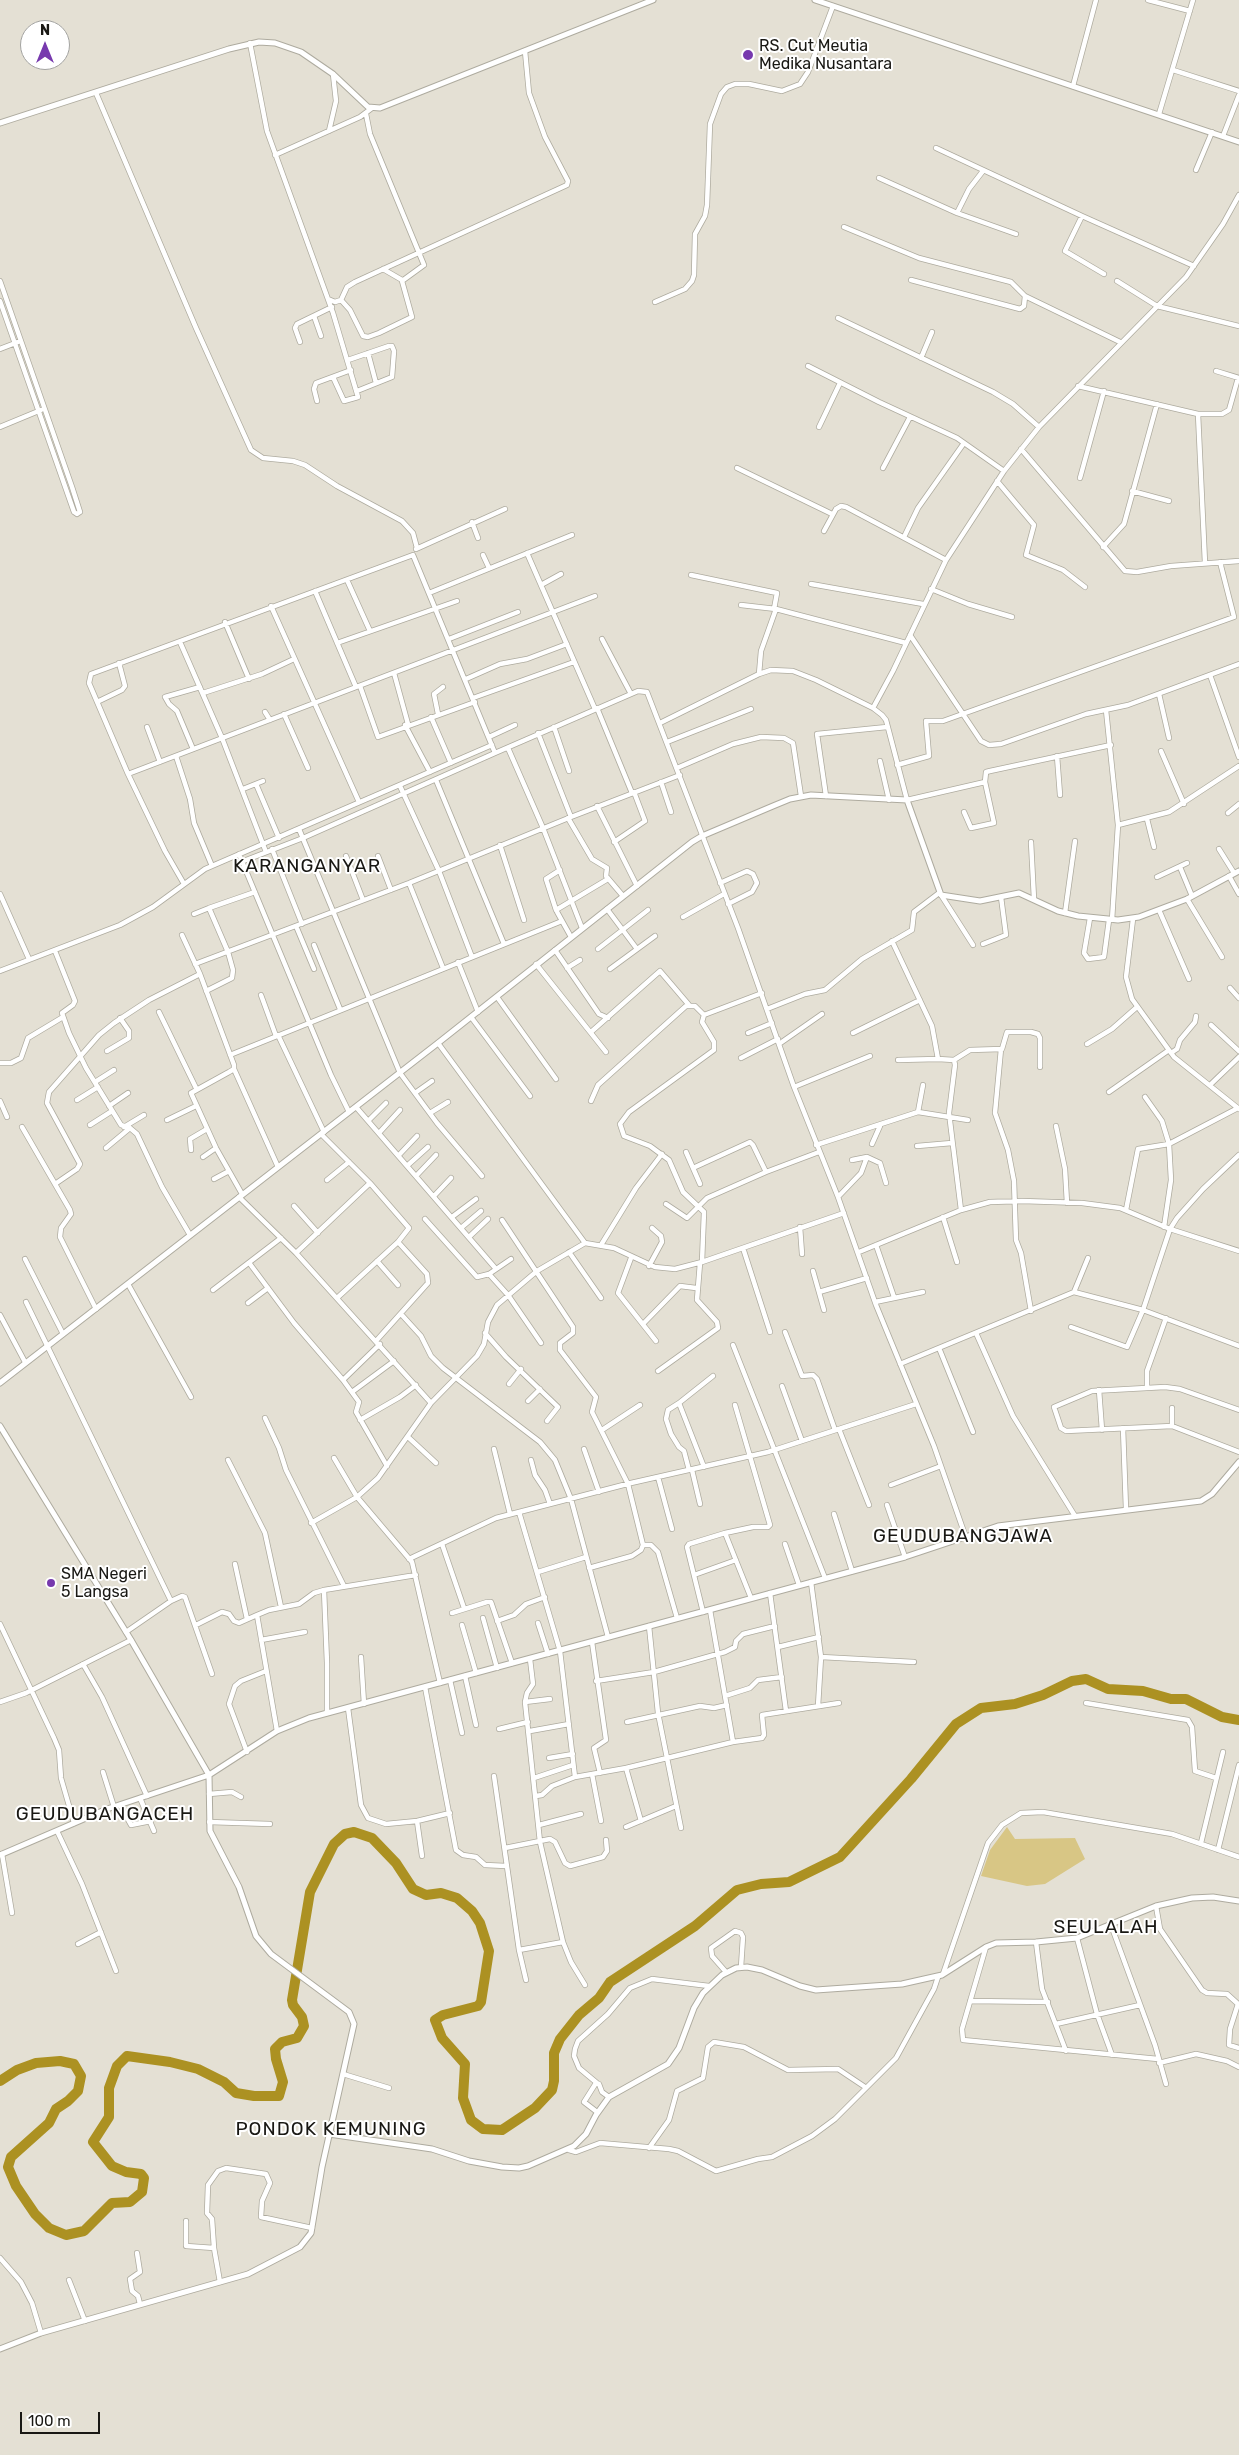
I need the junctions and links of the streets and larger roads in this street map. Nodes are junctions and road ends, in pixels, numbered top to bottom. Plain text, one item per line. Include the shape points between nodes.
1 (654, 0) edge
2 (815, 0) edge
3 (1096, 0) edge
4 (1148, 0) edge
5 (1193, 0) edge
6 (833, 6) junction
7 (1190, 11) junction
8 (250, 43) junction
9 (525, 51) junction
10 (1173, 70) junction
11 (333, 74) junction
12 (1073, 86) junction
13 (96, 93) junction
14 (1239, 93) edge
15 (372, 108) junction
16 (366, 114) junction
17 (1159, 114) junction
18 (0, 123) edge
19 (330, 131) junction
20 (1212, 132) junction
21 (1223, 136) junction
22 (1239, 141) edge
23 (936, 148) dead end
24 (275, 155) junction
25 (1196, 170) dead end
26 (983, 171) junction
27 (879, 178) dead end
28 (1239, 195) edge
29 (957, 213) junction
30 (1082, 216) junction
31 (844, 227) dead end
32 (1016, 234) dead end
33 (420, 252) junction
34 (1194, 266) junction
35 (383, 269) junction
36 (1104, 274) dead end
37 (402, 280) junction
38 (911, 280) dead end
39 (0, 281) edge
40 (1117, 281) dead end
41 (1025, 296) junction
42 (328, 299) junction
43 (0, 301) edge
44 (338, 301) junction
45 (655, 302) dead end
46 (1157, 306) junction
47 (331, 308) junction
48 (314, 316) junction
49 (838, 318) dead end
50 (1239, 326) edge
51 (932, 332) dead end
52 (321, 336) dead end
53 (21, 340) junction
54 (300, 342) dead end
55 (1120, 342) junction
56 (15, 343) junction
57 (0, 349) edge
58 (368, 353) junction
59 (922, 358) junction
60 (348, 360) junction
61 (808, 366) dead end
62 (351, 370) junction
63 (1216, 371) dead end
64 (333, 377) junction
65 (1239, 378) edge
66 (376, 383) junction
67 (840, 383) junction
68 (1078, 386) junction
69 (357, 391) junction
70 (1104, 392) junction
71 (1233, 396) junction
72 (1239, 397) edge
73 (317, 401) dead end
74 (1158, 404) junction
75 (45, 409) junction
76 (39, 411) junction
77 (1198, 414) junction
78 (910, 417) junction
79 (0, 427) edge
80 (819, 427) dead end
81 (1039, 427) junction
82 (964, 443) junction
83 (1021, 449) junction
84 (64, 465) junction
85 (58, 467) junction
86 (737, 468) dead end
87 (883, 468) dead end
88 (1004, 471) junction
89 (1080, 478) dead end
90 (997, 481) junction
91 (1132, 491) junction
92 (1169, 501) dead end
93 (505, 509) dead end
94 (832, 514) junction
95 (472, 522) junction
96 (824, 531) dead end
97 (572, 535) dead end
98 (904, 537) junction
99 (478, 538) dead end
100 (1103, 547) junction
101 (417, 548) junction
102 (527, 553) junction
103 (413, 555) junction
104 (483, 555) dead end
105 (946, 560) junction
106 (1239, 561) edge
107 (1220, 562) junction
108 (1205, 563) junction
109 (489, 568) junction
110 (561, 574) dead end
111 (692, 576) dead end
112 (347, 580) junction
113 (812, 584) dead end
114 (541, 585) junction
115 (1085, 587) dead end
116 (931, 589) junction
117 (315, 591) junction
118 (429, 592) junction
119 (595, 596) dead end
120 (457, 600) dead end
121 (923, 604) junction
122 (741, 605) dead end
123 (271, 606) junction
124 (436, 608) junction
125 (775, 609) junction
126 (518, 612) dead end
127 (553, 613) junction
128 (1012, 617) dead end
129 (225, 622) junction
130 (370, 631) junction
131 (910, 635) junction
132 (449, 639) junction
133 (602, 639) dead end
134 (180, 642) junction
135 (337, 642) junction
136 (906, 643) junction
137 (567, 644) junction
138 (453, 651) junction
139 (294, 660) junction
140 (574, 662) junction
141 (119, 663) junction
142 (1239, 664) edge
143 (394, 673) junction
144 (759, 674) junction
145 (1210, 675) junction
146 (249, 679) junction
147 (466, 679) junction
148 (358, 686) junction
149 (200, 687) junction
150 (443, 687) dead end
151 (203, 693) junction
152 (631, 694) junction
153 (1159, 694) junction
154 (474, 700) junction
155 (96, 702) junction
156 (315, 703) junction
157 (873, 708) junction
158 (596, 709) junction
159 (751, 709) dead end
160 (1106, 710) junction
161 (265, 712) dead end
162 (284, 714) junction
163 (438, 714) junction
164 (963, 714) junction
165 (431, 717) junction
166 (270, 720) junction
167 (660, 723) junction
168 (406, 725) junction
169 (515, 725) dead end
170 (147, 727) dead end
171 (554, 727) junction
172 (888, 728) junction
173 (538, 733) junction
174 (488, 737) junction
175 (222, 738) junction
176 (1169, 738) dead end
177 (667, 742) junction
178 (492, 745) junction
179 (1110, 745) junction
180 (508, 748) junction
181 (193, 749) junction
182 (1161, 751) dead end
183 (495, 753) junction
184 (176, 756) junction
185 (1057, 756) junction
186 (1239, 757) edge
187 (880, 761) dead end
188 (160, 762) junction
189 (451, 763) junction
190 (898, 765) junction
191 (1239, 766) edge
192 (308, 768) dead end
193 (677, 768) junction
194 (569, 771) dead end
195 (128, 774) junction
196 (436, 775) junction
197 (680, 775) junction
198 (263, 781) dead end
199 (661, 782) junction
200 (985, 782) junction
201 (256, 784) junction
202 (243, 789) junction
203 (402, 790) junction
204 (633, 793) junction
205 (1060, 795) dead end
206 (801, 796) junction
207 (826, 796) junction
208 (889, 800) junction
209 (907, 800) junction
210 (359, 802) junction
211 (1184, 804) junction
212 (1239, 804) edge
213 (596, 806) junction
214 (671, 812) dead end
215 (964, 812) dead end
216 (1228, 813) dead end
217 (569, 817) junction
218 (1148, 819) junction
219 (1118, 825) junction
220 (543, 828) junction
221 (301, 833) junction
222 (702, 836) junction
223 (279, 838) junction
224 (1075, 841) dead end
225 (614, 842) junction
226 (1031, 842) dead end
227 (264, 844) junction
228 (500, 845) junction
229 (1154, 847) dead end
230 (272, 849) junction
231 (1219, 849) dead end
232 (266, 852) junction
233 (346, 856) dead end
234 (378, 856) dead end
235 (240, 858) junction
236 (468, 858) junction
237 (1187, 863) dead end
238 (212, 866) junction
239 (1180, 867) junction
240 (560, 870) junction
241 (439, 871) junction
242 (1234, 873) edge
243 (1157, 877) dead end
244 (608, 879) junction
245 (409, 883) junction
246 (720, 883) junction
247 (184, 884) junction
248 (636, 886) junction
249 (391, 890) junction
250 (254, 892) junction
251 (0, 894) edge
252 (724, 894) junction
253 (940, 894) junction
254 (1239, 894) edge
255 (623, 896) junction
256 (1000, 897) junction
257 (1189, 897) junction
258 (1034, 899) junction
259 (363, 900) junction
260 (572, 901) junction
261 (728, 904) junction
262 (209, 908) junction
263 (607, 909) junction
264 (556, 910) junction
265 (648, 910) dead end
266 (1159, 910) junction
267 (333, 912) junction
268 (1064, 913) junction
269 (194, 914) dead end
270 (683, 917) dead end
271 (1090, 918) junction
272 (1133, 919) junction
273 (524, 920) dead end
274 (1111, 920) junction
275 (562, 921) junction
276 (302, 924) junction
277 (296, 926) junction
278 (582, 928) junction
279 (623, 930) junction
280 (182, 935) dead end
281 (274, 935) junction
282 (655, 936) dead end
283 (571, 937) junction
284 (892, 941) junction
285 (504, 944) junction
286 (983, 944) dead end
287 (314, 945) dead end
288 (973, 945) dead end
289 (598, 949) dead end
290 (637, 949) junction
291 (555, 950) junction
292 (55, 951) junction
293 (228, 952) junction
294 (472, 957) junction
295 (1222, 957) dead end
296 (30, 959) junction
297 (580, 960) dead end
298 (458, 962) junction
299 (195, 964) junction
300 (536, 964) junction
301 (443, 968) junction
302 (567, 968) junction
303 (314, 970) dead end
304 (610, 970) dead end
305 (0, 971) edge
306 (200, 974) junction
307 (1188, 979) dead end
308 (1230, 988) dead end
309 (206, 991) junction
310 (762, 993) junction
311 (261, 995) dead end
312 (370, 997) junction
313 (497, 997) junction
314 (1239, 998) edge
315 (920, 1000) junction
316 (689, 1005) junction
317 (1137, 1007) junction
318 (340, 1009) junction
319 (767, 1010) junction
320 (160, 1012) dead end
321 (478, 1012) junction
322 (822, 1014) dead end
323 (704, 1015) junction
324 (1196, 1016) dead end
325 (63, 1017) junction
326 (471, 1017) junction
327 (120, 1018) junction
328 (608, 1018) junction
329 (309, 1023) junction
330 (772, 1023) junction
331 (1211, 1025) dead end
332 (590, 1032) junction
333 (853, 1033) dead end
334 (748, 1034) dead end
335 (277, 1035) junction
336 (778, 1042) junction
337 (438, 1043) junction
338 (1087, 1044) dead end
339 (1001, 1049) junction
340 (107, 1051) dead end
341 (1239, 1051) edge
342 (606, 1052) dead end
343 (1170, 1052) junction
344 (230, 1054) junction
345 (81, 1055) junction
346 (870, 1056) dead end
347 (1239, 1057) edge
348 (741, 1058) dead end
349 (938, 1058) junction
350 (898, 1060) dead end
351 (954, 1060) junction
352 (0, 1063) edge
353 (1040, 1067) dead end
354 (234, 1069) junction
355 (114, 1070) dead end
356 (400, 1072) junction
357 (556, 1079) dead end
358 (432, 1081) dead end
359 (95, 1082) junction
360 (923, 1085) dead end
361 (1210, 1085) junction
362 (98, 1087) junction
363 (794, 1087) junction
364 (196, 1088) junction
365 (1109, 1092) dead end
366 (128, 1093) dead end
367 (415, 1093) junction
368 (530, 1096) dead end
369 (1146, 1097) dead end
370 (77, 1100) dead end
371 (0, 1101) edge
372 (591, 1101) dead end
373 (448, 1102) dead end
374 (386, 1103) dead end
375 (109, 1106) junction
376 (196, 1106) junction
377 (356, 1107) junction
378 (1239, 1109) edge
379 (400, 1110) dead end
380 (112, 1111) junction
381 (349, 1112) junction
382 (918, 1112) junction
383 (430, 1113) junction
384 (144, 1115) dead end
385 (7, 1117) dead end
386 (949, 1119) junction
387 (167, 1120) dead end
388 (968, 1120) dead end
389 (368, 1121) junction
390 (90, 1125) dead end
391 (22, 1126) dead end
392 (880, 1126) junction
393 (1056, 1126) dead end
394 (127, 1128) junction
395 (207, 1129) junction
396 (323, 1133) junction
397 (379, 1133) junction
398 (416, 1136) dead end
399 (952, 1143) junction
400 (872, 1144) dead end
401 (1169, 1144) junction
402 (816, 1145) junction
403 (917, 1146) dead end
404 (428, 1147) dead end
405 (106, 1148) dead end
406 (216, 1148) junction
407 (191, 1150) dead end
408 (686, 1152) dead end
409 (820, 1152) junction
410 (662, 1154) junction
411 (399, 1155) junction
412 (1239, 1155) edge
413 (436, 1156) dead end
414 (203, 1157) dead end
415 (866, 1157) junction
416 (852, 1160) dead end
417 (349, 1162) junction
418 (408, 1165) junction
419 (278, 1167) junction
420 (693, 1168) junction
421 (229, 1171) junction
422 (766, 1172) junction
423 (417, 1175) junction
424 (482, 1176) dead end
425 (451, 1178) dead end
426 (214, 1179) dead end
427 (326, 1180) dead end
428 (886, 1182) dead end
429 (370, 1183) junction
430 (55, 1184) junction
431 (700, 1184) dead end
432 (241, 1195) junction
433 (434, 1196) junction
434 (838, 1197) junction
435 (476, 1199) dead end
436 (1016, 1201) junction
437 (1067, 1202) junction
438 (666, 1204) dead end
439 (699, 1204) junction
440 (294, 1206) dead end
441 (961, 1210) junction
442 (1126, 1210) junction
443 (481, 1211) dead end
444 (844, 1213) junction
445 (452, 1217) junction
446 (943, 1217) junction
447 (425, 1220) dead end
448 (488, 1220) dead end
449 (502, 1220) dead end
450 (1164, 1226) junction
451 (800, 1227) junction
452 (461, 1228) junction
453 (652, 1228) dead end
454 (1170, 1229) junction
455 (318, 1233) junction
456 (190, 1235) junction
457 (469, 1237) junction
458 (281, 1238) junction
459 (398, 1242) junction
460 (584, 1243) junction
461 (602, 1245) junction
462 (876, 1245) junction
463 (743, 1248) junction
464 (1239, 1251) edge
465 (569, 1252) junction
466 (859, 1252) junction
467 (296, 1253) junction
468 (802, 1254) dead end
469 (631, 1258) junction
470 (1088, 1258) dead end
471 (25, 1259) dead end
472 (511, 1259) dead end
473 (377, 1261) junction
474 (957, 1262) dead end
475 (701, 1263) junction
476 (250, 1264) junction
477 (649, 1266) junction
478 (496, 1269) junction
479 (537, 1270) junction
480 (813, 1271) dead end
481 (488, 1274) junction
482 (867, 1278) junction
483 (128, 1284) junction
484 (398, 1285) dead end
485 (268, 1288) junction
486 (696, 1288) junction
487 (213, 1290) dead end
488 (819, 1292) junction
489 (923, 1292) dead end
490 (1074, 1292) junction
491 (508, 1295) junction
492 (894, 1297) junction
493 (337, 1298) junction
494 (602, 1298) dead end
495 (26, 1302) dead end
496 (875, 1302) junction
497 (248, 1303) dead end
498 (96, 1309) junction
499 (824, 1310) dead end
500 (1143, 1310) junction
501 (1031, 1311) junction
502 (401, 1314) junction
503 (0, 1316) edge
504 (1166, 1318) junction
505 (643, 1324) junction
506 (1070, 1327) dead end
507 (770, 1332) dead end
508 (785, 1332) dead end
509 (485, 1333) junction
510 (976, 1333) junction
511 (63, 1334) junction
512 (656, 1340) dead end
513 (378, 1342) junction
514 (541, 1343) dead end
515 (734, 1345) dead end
516 (48, 1346) junction
517 (1239, 1346) edge
518 (939, 1348) junction
519 (394, 1360) junction
520 (25, 1362) junction
521 (900, 1364) junction
522 (521, 1369) junction
523 (658, 1371) dead end
524 (713, 1376) dead end
525 (456, 1378) junction
526 (343, 1380) junction
527 (0, 1383) edge
528 (509, 1384) dead end
529 (416, 1385) junction
530 (782, 1386) dead end
531 (1147, 1387) junction
532 (540, 1389) junction
533 (1099, 1390) junction
534 (352, 1392) junction
535 (191, 1397) dead end
536 (528, 1401) dead end
537 (431, 1403) junction
538 (679, 1403) junction
539 (916, 1404) junction
540 (640, 1405) dead end
541 (735, 1405) dead end
542 (1172, 1408) dead end
543 (1239, 1410) edge
544 (265, 1418) dead end
545 (360, 1420) junction
546 (547, 1421) dead end
547 (0, 1426) edge
548 (1172, 1426) junction
549 (1123, 1428) junction
550 (838, 1429) junction
551 (602, 1430) junction
552 (1102, 1430) junction
553 (973, 1432) dead end
554 (408, 1436) junction
555 (802, 1441) junction
556 (494, 1449) dead end
557 (584, 1449) dead end
558 (776, 1450) junction
559 (1239, 1452) edge
560 (751, 1456) junction
561 (334, 1458) dead end
562 (228, 1460) dead end
563 (531, 1460) dead end
564 (1239, 1462) edge
565 (436, 1464) dead end
566 (387, 1466) junction
567 (941, 1466) junction
568 (704, 1467) junction
569 (690, 1470) junction
570 (658, 1477) junction
571 (628, 1484) junction
572 (891, 1485) dead end
573 (598, 1492) junction
574 (357, 1496) junction
575 (571, 1499) junction
576 (550, 1504) junction
577 (700, 1504) dead end
578 (869, 1505) dead end
579 (887, 1505) dead end
580 (1126, 1509) junction
581 (520, 1512) junction
582 (510, 1514) junction
583 (834, 1514) dead end
584 (1075, 1516) junction
585 (312, 1523) junction
586 (672, 1529) dead end
587 (725, 1533) junction
588 (965, 1536) junction
589 (442, 1544) junction
590 (785, 1544) dead end
591 (644, 1545) junction
592 (586, 1557) junction
593 (905, 1557) junction
594 (409, 1559) junction
595 (736, 1560) junction
596 (235, 1564) dead end
597 (589, 1568) junction
598 (852, 1571) junction
599 (538, 1572) junction
600 (694, 1574) junction
601 (416, 1575) junction
602 (825, 1578) junction
603 (811, 1582) junction
604 (799, 1585) junction
605 (344, 1586) junction
606 (324, 1590) junction
607 (770, 1593) junction
608 (545, 1597) junction
609 (751, 1598) junction
610 (171, 1601) junction
611 (280, 1607) junction
612 (464, 1608) junction
613 (710, 1610) junction
614 (703, 1612) junction
615 (452, 1613) dead end
616 (257, 1615) junction
617 (483, 1618) dead end
618 (677, 1618) junction
619 (247, 1619) junction
620 (497, 1621) junction
621 (538, 1623) dead end
622 (0, 1624) edge
623 (462, 1625) dead end
624 (196, 1626) junction
625 (649, 1626) junction
626 (775, 1626) junction
627 (126, 1632) junction
628 (305, 1632) dead end
629 (608, 1637) junction
630 (820, 1637) junction
631 (131, 1640) junction
632 (260, 1640) junction
633 (592, 1642) junction
634 (778, 1647) junction
635 (560, 1651) junction
636 (548, 1654) junction
637 (717, 1654) junction
638 (361, 1657) dead end
639 (821, 1657) junction
640 (530, 1658) junction
641 (914, 1662) dead end
642 (512, 1663) junction
643 (83, 1664) junction
644 (497, 1668) junction
645 (266, 1671) junction
646 (654, 1672) junction
647 (476, 1673) junction
648 (212, 1674) dead end
649 (465, 1676) junction
650 (782, 1677) junction
651 (450, 1680) junction
652 (596, 1681) junction
653 (440, 1683) junction
654 (426, 1687) junction
655 (32, 1690) junction
656 (725, 1696) junction
657 (550, 1699) dead end
658 (0, 1702) edge
659 (525, 1702) junction
660 (839, 1703) dead end
661 (1086, 1703) dead end
662 (364, 1704) junction
663 (727, 1705) junction
664 (818, 1706) junction
665 (348, 1708) junction
666 (786, 1711) junction
667 (327, 1713) junction
668 (658, 1713) junction
669 (528, 1722) junction
670 (627, 1722) dead end
671 (569, 1724) junction
672 (476, 1725) dead end
673 (499, 1729) dead end
674 (530, 1731) junction
675 (277, 1732) junction
676 (462, 1733) dead end
677 (733, 1742) junction
678 (247, 1752) junction
679 (1223, 1752) dead end
680 (573, 1754) junction
681 (549, 1758) dead end
682 (666, 1759) junction
683 (573, 1765) junction
684 (1239, 1765) edge
685 (626, 1768) junction
686 (557, 1770) junction
687 (103, 1772) dead end
688 (600, 1773) junction
689 (592, 1774) junction
690 (209, 1775) junction
691 (494, 1776) dead end
692 (575, 1777) junction
693 (534, 1778) junction
694 (1216, 1778) junction
695 (559, 1782) junction
696 (209, 1794) junction
697 (147, 1796) junction
698 (536, 1796) junction
699 (241, 1797) dead end
700 (140, 1798) junction
701 (117, 1806) junction
702 (676, 1806) junction
703 (450, 1813) junction
704 (581, 1814) dead end
705 (151, 1821) junction
706 (417, 1821) junction
707 (601, 1821) dead end
708 (641, 1821) junction
709 (209, 1822) junction
710 (74, 1823) junction
711 (270, 1824) dead end
712 (539, 1825) junction
713 (626, 1827) dead end
714 (681, 1828) dead end
715 (57, 1831) junction
716 (154, 1831) dead end
717 (606, 1840) dead end
718 (540, 1842) junction
719 (1201, 1844) junction
720 (505, 1848) junction
721 (1218, 1850) junction
722 (1, 1855) edge
723 (422, 1856) dead end
724 (1239, 1857) edge
725 (506, 1866) junction
726 (1239, 1901) edge
727 (1156, 1906) junction
728 (12, 1913) dead end
729 (1111, 1925) junction
730 (101, 1932) junction
731 (1077, 1938) junction
732 (563, 1942) junction
733 (1036, 1942) junction
734 (78, 1944) dead end
735 (986, 1947) junction
736 (520, 1950) junction
737 (741, 1967) junction
738 (116, 1971) dead end
739 (726, 1972) junction
740 (940, 1976) junction
741 (526, 1980) dead end
742 (585, 1985) dead end
743 (709, 1986) junction
744 (970, 2001) junction
745 (1048, 2002) junction
746 (1140, 2005) junction
747 (1097, 2014) junction
748 (1056, 2024) junction
749 (1239, 2048) edge
750 (1066, 2051) junction
751 (1112, 2055) junction
752 (1159, 2061) junction
753 (1239, 2067) edge
754 (343, 2074) junction
755 (597, 2082) junction
756 (1166, 2084) dead end
757 (864, 2087) junction
758 (389, 2088) dead end
759 (609, 2097) junction
760 (598, 2112) junction
761 (330, 2134) junction
762 (648, 2148) junction
763 (569, 2150) junction
764 (186, 2221) dead end
765 (312, 2228) junction
766 (214, 2248) junction
767 (136, 2253) dead end
768 (0, 2258) edge
769 (69, 2280) dead end
770 (220, 2282) junction
771 (140, 2304) junction
772 (84, 2321) junction
773 (41, 2333) junction
774 (0, 2349) edge

1 - 9 street
2 - 6 street
3 - 12 street
4 - 7 street
5 - 7 street
6 - 12 street
6 - 45 street via 808,72 800,84 782,91 735,84 721,94 710,124 707,205 695,234 694,275 685,289
7 - 10 street
8 - 11 street via 275,43 292,48
8 - 13 street
8 - 24 street via 261,108
9 - 15 street via 382,107
9 - 33 street via 529,93 568,185
10 - 14 street
10 - 17 street
11 - 15 street
11 - 19 street via 336,101
12 - 17 street
13 - 18 street
13 - 101 street via 251,450 263,458 305,465 402,521 413,533
14 - 21 street
15 - 16 street
16 - 19 street
16 - 33 street via 370,134
17 - 20 street
19 - 24 street
20 - 21 street
20 - 25 street
21 - 22 street
23 - 26 street
24 - 42 street
26 - 29 street via 968,189
26 - 30 street
27 - 29 street
28 - 34 street
29 - 32 street
30 - 34 street
30 - 36 street via 1065,251
31 - 41 street via 919,258 1011,282
33 - 35 street
33 - 37 street via 423,267
34 - 46 street
35 - 37 street
35 - 44 street via 351,284
37 - 44 street via 412,318 371,336 362,335 350,310
38 - 41 street via 1020,308 1024,306
39 - 53 street
40 - 46 street
41 - 55 street
42 - 44 street
42 - 47 street
43 - 56 street
44 - 47 street
46 - 50 street
46 - 55 street
47 - 48 street
47 - 60 street
48 - 52 street
48 - 54 street via 295,326
49 - 59 street
51 - 59 street
53 - 56 street
53 - 75 street
55 - 68 street
56 - 57 street
56 - 76 street
58 - 60 street
58 - 66 street
58 - 66 street via 391,346 395,353 392,377
59 - 81 street via 993,392 1013,404
60 - 62 street
61 - 67 street
62 - 64 street
62 - 69 street
63 - 65 street
64 - 69 street via 344,401 357,397
64 - 73 street via 315,385
65 - 71 street
66 - 69 street
67 - 78 street
67 - 80 street
68 - 70 street
68 - 81 street
70 - 74 street
70 - 89 street
71 - 72 street
71 - 77 street via 1227,412
74 - 77 street
74 - 91 street
75 - 76 street
75 - 84 street
76 - 79 street
76 - 85 street
77 - 108 street
78 - 82 street
78 - 87 street
81 - 83 street
82 - 88 street
82 - 98 street via 918,508
83 - 88 street
83 - 100 street
84 - 85 street
84 - 85 street via 79,513 74,513
86 - 94 street
88 - 90 street
90 - 105 street
90 - 115 street via 1034,525 1026,555 1063,570
91 - 92 street
91 - 100 street via 1124,524
93 - 95 street
94 - 96 street
94 - 98 street via 838,507 846,506
95 - 99 street
95 - 101 street
97 - 102 street
98 - 105 street
100 - 108 street via 1129,573
101 - 103 street
102 - 109 street
102 - 114 street
103 - 112 street
103 - 118 street
104 - 109 street
105 - 116 street
106 - 107 street
107 - 108 street
107 - 164 street via 1234,617
109 - 118 street
110 - 114 street
111 - 125 street via 777,593
112 - 117 street
112 - 130 street
113 - 121 street
114 - 127 street
116 - 121 street
116 - 128 street
117 - 123 street
117 - 135 street
118 - 124 street
119 - 127 street
120 - 124 street
121 - 131 street
122 - 125 street
123 - 129 street
123 - 139 street
124 - 130 street
124 - 132 street
125 - 136 street
125 - 144 street via 761,652
126 - 132 street
127 - 137 street
127 - 138 street
129 - 134 street
129 - 146 street
130 - 135 street
131 - 136 street
131 - 164 street
132 - 138 street
133 - 152 street
134 - 141 street
134 - 149 street
135 - 148 street
136 - 157 street
137 - 140 street
137 - 147 street via 527,659 500,664
138 - 143 street
138 - 147 street
139 - 146 street
139 - 156 street
140 - 154 street
140 - 158 street
141 - 155 street via 125,686
141 - 155 street via 88,677
142 - 145 street
143 - 148 street
143 - 168 street
144 - 157 street via 771,670 793,671
144 - 167 street
145 - 153 street
145 - 186 street
146 - 151 street
147 - 154 street
148 - 156 street
148 - 168 street via 378,737
149 - 151 street
149 - 181 street via 165,697 177,711
150 - 163 street via 434,694
151 - 175 street
152 - 158 street
152 - 167 street via 642,690 647,692
153 - 160 street
153 - 176 street
154 - 163 street
154 - 174 street
155 - 195 street
156 - 162 street
156 - 210 street
157 - 172 street via 884,717
158 - 171 street
158 - 204 street
159 - 177 street
160 - 164 street via 989,745 980,741
160 - 179 street
161 - 166 street
162 - 166 street
162 - 192 street
163 - 165 street
164 - 190 street via 943,721 926,721 930,756
165 - 168 street
165 - 189 street
166 - 175 street
167 - 177 street
168 - 196 street
169 - 174 street
170 - 188 street
171 - 173 street
171 - 194 street
172 - 190 street
172 - 207 street via 817,734
173 - 180 street
173 - 217 street
174 - 178 street
175 - 181 street
175 - 202 street
177 - 193 street
178 - 183 street
178 - 189 street
179 - 185 street
179 - 219 street
180 - 183 street
180 - 220 street
181 - 184 street
182 - 211 street
183 - 196 street
184 - 188 street
184 - 238 street via 194,823
185 - 200 street via 987,772
185 - 205 street
187 - 208 street
188 - 195 street
189 - 196 street
190 - 209 street
191 - 211 street
193 - 197 street
193 - 206 street via 761,736 784,738 793,743
195 - 247 street
196 - 203 street
196 - 203 street
196 - 236 street
197 - 199 street
197 - 222 street
198 - 201 street
199 - 204 street
199 - 214 street
200 - 209 street
200 - 215 street via 994,823 971,828
201 - 202 street
201 - 223 street
202 - 227 street
203 - 210 street
203 - 221 street
203 - 241 street
204 - 213 street
204 - 225 street via 645,821
206 - 207 street
206 - 222 street
207 - 208 street
208 - 209 street
209 - 253 street
210 - 221 street
211 - 218 street
212 - 216 street
213 - 217 street
213 - 225 street
217 - 220 street
217 - 244 street via 592,860 608,868
218 - 219 street
218 - 229 street
219 - 274 street
220 - 228 street
220 - 240 street
221 - 223 street
221 - 230 street
221 - 267 street
222 - 246 street
222 - 248 street
223 - 227 street
224 - 268 street
225 - 248 street
226 - 258 street
227 - 232 street
227 - 235 street
228 - 236 street
228 - 273 street
230 - 232 street
230 - 276 street
231 - 242 street
232 - 235 street
233 - 259 street
234 - 249 street
235 - 238 street
235 - 250 street
236 - 241 street
236 - 285 street
237 - 239 street
238 - 247 street
239 - 243 street
239 - 257 street
240 - 260 street
240 - 264 street via 546,879
241 - 245 street
241 - 294 street
242 - 254 street
242 - 257 street
244 - 255 street
244 - 260 street
245 - 249 street
245 - 301 street
246 - 252 street
246 - 261 street via 747,871 753,874 757,883 752,892
247 - 292 street via 137,917
248 - 255 street
249 - 259 street
250 - 262 street
250 - 281 street
251 - 296 street
252 - 261 street
252 - 270 street
253 - 256 street via 980,901
253 - 284 street via 914,912 912,930
253 - 288 street
255 - 263 street
256 - 258 street via 1019,893
256 - 286 street via 1006,935
257 - 266 street
257 - 295 street
258 - 268 street
259 - 267 street
260 - 264 street
260 - 278 street
261 - 310 street
262 - 269 street
262 - 293 street
263 - 278 street
263 - 279 street
264 - 275 street
265 - 279 street
266 - 272 street
266 - 307 street
267 - 276 street
267 - 312 street
268 - 271 street
271 - 274 street
271 - 274 street via 1084,954 1088,959 1104,957
272 - 274 street
272 - 317 street via 1126,977
275 - 283 street
275 - 285 street
276 - 277 street
277 - 281 street
277 - 303 street
278 - 283 street
279 - 289 street
279 - 290 street
280 - 299 street
281 - 293 street
281 - 329 street
282 - 290 street
283 - 291 street
284 - 315 street
284 - 319 street via 862,959 825,990 804,994
285 - 294 street
287 - 318 street
290 - 304 street
291 - 300 street
291 - 302 street
292 - 296 street
292 - 325 street via 74,1001 64,1010
293 - 299 street
293 - 309 street via 234,974 232,978
294 - 298 street
296 - 305 street
297 - 302 street
298 - 301 street
298 - 321 street
299 - 306 street
300 - 313 street
300 - 332 street
301 - 312 street
302 - 328 street via 599,1014
306 - 309 street
306 - 327 street
308 - 314 street
309 - 344 street
310 - 319 street
310 - 323 street
311 - 335 street
312 - 318 street
312 - 356 street
313 - 321 street
313 - 357 street
315 - 333 street
315 - 349 street via 932,1026
316 - 323 street via 696,1006
316 - 328 street via 660,971
316 - 372 street via 598,1085
317 - 338 street via 1112,1029
317 - 343 street
318 - 329 street
319 - 330 street
320 - 364 street
321 - 326 street
322 - 336 street
323 - 410 street via 702,1022 714,1042 714,1050 629,1112 620,1124 624,1136
324 - 343 street via 1177,1049
325 - 345 street
325 - 352 street via 28,1038 21,1058 11,1063
326 - 337 street
326 - 368 street
327 - 340 street via 129,1031 129,1038
327 - 345 street
328 - 332 street
329 - 335 street
329 - 381 street
330 - 334 street
330 - 336 street
331 - 341 street
332 - 342 street
335 - 344 street
335 - 396 street
336 - 348 street
336 - 363 street
337 - 356 street
337 - 460 street
339 - 351 street via 966,1051
339 - 353 street via 1007,1032 1035,1033 1040,1038
339 - 436 street via 995,1112 1008,1150
343 - 361 street
343 - 365 street
344 - 354 street
345 - 359 street
345 - 430 street via 46,1098 80,1164
346 - 363 street
347 - 361 street
349 - 350 street
349 - 351 street
351 - 386 street
354 - 364 street
354 - 419 street
355 - 359 street
356 - 367 street
356 - 377 street
358 - 367 street
359 - 362 street
360 - 382 street
361 - 378 street
362 - 370 street
362 - 375 street
363 - 402 street
364 - 376 street via 191,1093
366 - 375 street
367 - 383 street
369 - 401 street via 1162,1121
371 - 385 street
373 - 383 street
374 - 389 street
375 - 380 street
376 - 387 street
376 - 395 street
377 - 381 street
377 - 389 street
378 - 401 street
379 - 397 street
380 - 390 street
380 - 394 street
381 - 396 street
382 - 386 street
382 - 392 street
383 - 424 street
384 - 394 street
386 - 388 street
386 - 399 street
389 - 397 street
391 - 430 street
392 - 400 street
392 - 402 street
393 - 437 street via 1065,1170
394 - 405 street
394 - 456 street via 137,1134
395 - 406 street
395 - 407 street via 190,1139
396 - 417 street
396 - 419 street
397 - 411 street
398 - 411 street
399 - 403 street
399 - 441 street
401 - 442 street via 1137,1150
401 - 450 street via 1171,1180
402 - 409 street
404 - 418 street
406 - 414 street
406 - 421 street
408 - 420 street
409 - 422 street
409 - 434 street
410 - 439 street via 674,1168 683,1192
410 - 461 street via 636,1188
411 - 418 street
412 - 454 street via 1196,1196
413 - 423 street
415 - 416 street
415 - 428 street via 881,1165
415 - 434 street via 861,1173
417 - 427 street
417 - 429 street
418 - 423 street
419 - 432 street
420 - 422 street via 750,1142
420 - 431 street
421 - 426 street
421 - 432 street
422 - 439 street
423 - 433 street
425 - 433 street
429 - 455 street
429 - 459 street via 408,1225 408,1232
430 - 498 street via 71,1214 60,1237
432 - 456 street
432 - 458 street
433 - 445 street
434 - 444 street
435 - 445 street
436 - 437 street
436 - 441 street via 990,1202
436 - 501 street via 1016,1240
437 - 442 street
438 - 439 street via 685,1219
439 - 475 street via 706,1217
440 - 455 street
441 - 446 street
442 - 450 street
443 - 452 street
444 - 451 street
444 - 466 street
445 - 452 street
446 - 462 street
446 - 474 street
447 - 481 street via 477,1277
448 - 457 street
449 - 479 street
450 - 454 street
451 - 463 street
451 - 468 street
452 - 457 street
453 - 477 street via 661,1236 662,1242
454 - 464 street
454 - 500 street
455 - 467 street
456 - 483 street
457 - 478 street
458 - 467 street
458 - 476 street
459 - 473 street
459 - 502 street via 429,1278
460 - 461 street
460 - 465 street
461 - 469 street
462 - 466 street
462 - 492 street
463 - 475 street
463 - 507 street
465 - 479 street
465 - 494 street
466 - 482 street
467 - 493 street
469 - 477 street
469 - 505 street via 618,1293
470 - 490 street
471 - 511 street
472 - 478 street
473 - 484 street
473 - 493 street
475 - 477 street via 675,1269
475 - 486 street
476 - 485 street
476 - 487 street
478 - 481 street
479 - 491 street
479 - 551 street via 573,1327 573,1333 559,1346 596,1397 592,1409
480 - 488 street
481 - 491 street
482 - 488 street
482 - 496 street
483 - 498 street
483 - 535 street
485 - 497 street
485 - 526 street
486 - 505 street via 680,1286
486 - 523 street via 698,1303 717,1322 718,1328
488 - 499 street
489 - 492 street
490 - 500 street
490 - 501 street
491 - 509 street via 496,1305
491 - 514 street
492 - 496 street
493 - 513 street
495 - 516 street
496 - 521 street
498 - 511 street
500 - 504 street
500 - 506 street via 1127,1347
501 - 510 street
502 - 513 street
502 - 525 street via 421,1336 431,1356
503 - 520 street
504 - 517 street
504 - 531 street via 1147,1371
505 - 512 street
508 - 550 street via 802,1376 813,1375 817,1379
509 - 522 street
509 - 525 street via 481,1350
510 - 518 street
510 - 584 street via 1012,1416
511 - 516 street
513 - 519 street
513 - 526 street
515 - 558 street
516 - 520 street
516 - 610 street
518 - 521 street
518 - 553 street
519 - 529 street
519 - 534 street
520 - 527 street
521 - 539 street
522 - 528 street
522 - 532 street
524 - 538 street
525 - 537 street
525 - 575 street via 547,1449
526 - 534 street
529 - 537 street
529 - 545 street
530 - 555 street
531 - 533 street
531 - 543 street via 1180,1389
532 - 536 street
532 - 546 street via 558,1407
533 - 552 street
533 - 552 street via 1086,1392 1054,1407 1063,1430
534 - 545 street via 359,1402 356,1410
537 - 554 street
538 - 568 street
538 - 569 street via 668,1410 666,1419 671,1434 684,1451
539 - 550 street
539 - 567 street
540 - 551 street
541 - 560 street
542 - 548 street
544 - 585 street
545 - 566 street
547 - 627 street
548 - 549 street
548 - 559 street
549 - 552 street
549 - 580 street
550 - 555 street
550 - 578 street
551 - 571 street
554 - 565 street
554 - 566 street
555 - 558 street
556 - 582 street
557 - 573 street
558 - 560 street
558 - 602 street
560 - 568 street
560 - 587 street via 770,1526
561 - 574 street
562 - 611 street via 265,1533
563 - 576 street
564 - 580 street via 1208,1498 1187,1504
566 - 574 street via 374,1483
567 - 572 street
567 - 588 street
568 - 569 street
569 - 570 street
569 - 577 street
570 - 571 street
570 - 586 street
571 - 573 street
571 - 591 street
573 - 575 street
574 - 585 street
574 - 594 street
575 - 576 street
575 - 592 street
576 - 581 street
579 - 593 street
580 - 584 street
581 - 582 street
581 - 599 street
582 - 589 street
583 - 598 street
584 - 588 street via 1017,1522
585 - 605 street
587 - 595 street
587 - 600 street via 687,1545
588 - 593 street
589 - 594 street
589 - 612 street
590 - 604 street
591 - 597 street via 632,1556
591 - 618 street via 651,1545 658,1552
592 - 597 street
592 - 599 street
593 - 598 street
594 - 601 street
595 - 600 street
595 - 609 street
596 - 619 street
597 - 629 street
598 - 602 street
599 - 608 street
600 - 614 street
601 - 605 street
601 - 653 street
602 - 603 street
603 - 604 street
603 - 630 street
604 - 607 street
605 - 606 street
606 - 611 street via 303,1602
606 - 667 street
607 - 609 street
607 - 626 street
608 - 620 street
608 - 635 street
609 - 613 street
610 - 624 street via 186,1597
610 - 627 street
611 - 616 street
612 - 615 street
612 - 620 street via 489,1601
613 - 614 street
613 - 637 street
614 - 618 street
616 - 619 street
616 - 632 street
617 - 644 street
618 - 625 street
619 - 624 street via 236,1622 222,1612
620 - 642 street
621 - 636 street
622 - 655 street
623 - 647 street
624 - 648 street
625 - 629 street
625 - 646 street
626 - 634 street
626 - 637 street via 743,1634 735,1647
627 - 631 street
628 - 632 street
629 - 633 street
630 - 634 street
630 - 639 street
631 - 643 street
631 - 690 street
632 - 645 street
633 - 635 street
633 - 652 street
634 - 650 street
635 - 636 street
635 - 671 street
636 - 640 street
637 - 646 street
637 - 656 street
638 - 662 street
639 - 641 street
639 - 664 street
640 - 642 street
640 - 659 street via 533,1684
642 - 644 street
643 - 655 street
643 - 697 street via 102,1697
644 - 647 street
645 - 675 street
645 - 678 street via 235,1686 229,1704
646 - 652 street
646 - 668 street
647 - 649 street
649 - 651 street
649 - 672 street
650 - 656 street via 758,1680 750,1688
650 - 666 street
651 - 653 street
651 - 676 street
652 - 688 street via 606,1740 594,1748
653 - 654 street
654 - 662 street
654 - 703 street
655 - 658 street
655 - 710 street via 59,1750 60,1778
656 - 663 street
657 - 659 street
659 - 669 street
660 - 664 street
661 - 694 street via 1188,1720 1192,1727 1195,1770
662 - 665 street
663 - 668 street
663 - 677 street
664 - 666 street
665 - 667 street
665 - 706 street via 364,1813 375,1822 386,1824
666 - 677 street via 762,1715 762,1738
667 - 675 street
668 - 670 street
668 - 682 street
669 - 673 street
669 - 674 street
671 - 674 street
671 - 680 street
674 - 693 street
675 - 678 street
677 - 682 street
678 - 690 street
679 - 694 street
680 - 681 street
680 - 683 street
682 - 685 street
682 - 702 street
683 - 686 street
683 - 692 street
684 - 721 street
685 - 688 street
685 - 708 street
686 - 693 street
686 - 695 street
687 - 701 street
688 - 689 street
689 - 692 street
689 - 707 street
690 - 696 street
690 - 697 street
691 - 720 street
692 - 695 street
693 - 698 street
694 - 719 street
695 - 698 street
696 - 699 street via 232,1792
696 - 709 street
697 - 700 street
698 - 712 street
700 - 701 street
700 - 705 street
701 - 705 street via 131,1825
701 - 710 street
702 - 708 street
702 - 714 street
703 - 706 street
703 - 725 street via 458,1853 476,1857 485,1865
704 - 712 street
705 - 716 street
706 - 723 street
708 - 713 street
709 - 711 street
709 - 754 street via 215,1843 241,1892 256,1936 271,1954 349,2012 354,2020
710 - 715 street
712 - 718 street
715 - 722 street
715 - 730 street
717 - 718 street via 607,1851 603,1858 570,1866 565,1863 555,1842 550,1839
718 - 720 street
718 - 732 street
719 - 721 street
719 - 740 street via 1172,1834 1043,1812 1031,1811 1012,1817 988,1843
720 - 725 street
721 - 724 street
722 - 728 street
725 - 736 street
726 - 727 street via 1203,1897
727 - 729 street
727 - 749 street via 1160,1929 1202,1990 1227,1994 1238,2004 1229,2045
729 - 731 street
729 - 746 street
730 - 734 street
730 - 738 street
731 - 733 street
731 - 747 street
732 - 736 street
732 - 742 street
733 - 735 street via 1002,1942
733 - 745 street via 1042,1989
735 - 740 street
735 - 744 street
736 - 741 street
737 - 739 street
737 - 739 street via 742,1937 738,1931 712,1948 712,1956
737 - 740 street via 762,1970 808,1989 826,1991 894,1985
739 - 743 street
740 - 757 street via 900,2052
743 - 755 street via 652,1979 630,1988 608,2014 578,2041 575,2048 574,2056 579,2068
743 - 759 street via 698,2001 674,2056 660,2069
744 - 745 street
744 - 750 street via 962,2030 963,2040
745 - 748 street
746 - 747 street
746 - 752 street
747 - 748 street
747 - 751 street
748 - 750 street
750 - 751 street
751 - 752 street
752 - 753 street via 1196,2054
752 - 756 street
754 - 758 street
754 - 761 street
755 - 759 street
755 - 760 street via 584,2102
757 - 762 street via 835,2119 812,2136 772,2157 716,2171 678,2152
757 - 762 street via 838,2069 792,2071 744,2048 714,2042 708,2047 703,2078 677,2091 669,2120
759 - 760 street
760 - 763 street via 586,2134
761 - 763 street via 432,2149 469,2161 515,2168
761 - 765 street
762 - 763 street via 600,2143 576,2152
764 - 766 street via 186,2246
765 - 766 street via 262,2218 262,2201 270,2183 268,2176 224,2169 215,2173 208,2185 207,2212 212,2220
765 - 770 street via 300,2247 284,2257 248,2274
766 - 770 street
767 - 771 street via 140,2272 130,2279 132,2291
768 - 773 street via 24,2286
769 - 772 street
770 - 771 street
771 - 772 street
772 - 773 street
773 - 774 street

